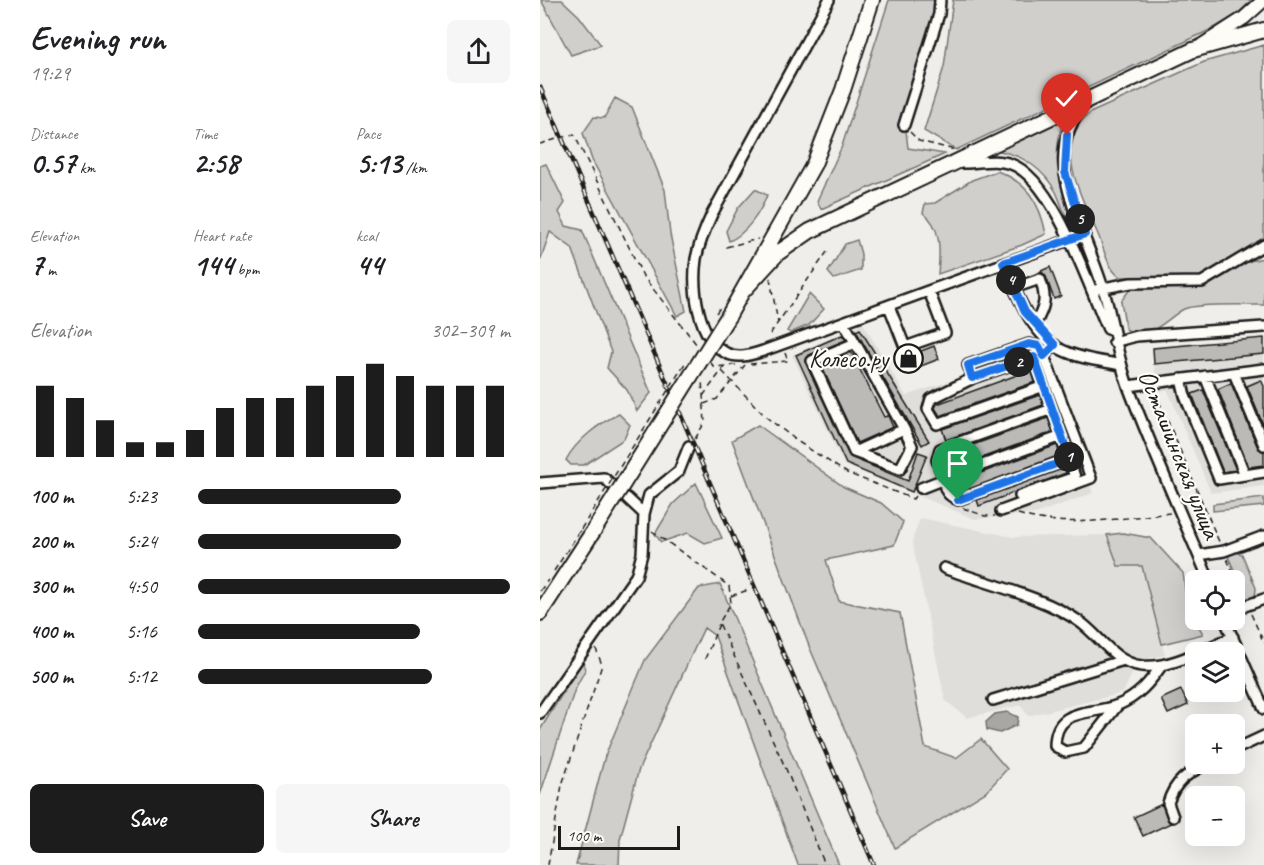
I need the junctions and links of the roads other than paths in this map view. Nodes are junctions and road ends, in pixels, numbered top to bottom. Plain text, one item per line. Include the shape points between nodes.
1 (829, 0) edge
2 (872, 0) edge
3 (940, 0) edge
4 (1264, 0) edge
5 (1264, 30) edge
6 (1193, 50) junction
7 (1102, 91) junction
8 (904, 125) road end
9 (953, 157) junction
10 (1085, 234) junction
11 (1069, 239) junction
12 (1264, 245) edge
13 (1249, 254) junction
14 (1264, 254) edge
15 (1003, 263) junction
16 (1103, 287) junction
17 (1014, 288) junction
18 (744, 291) junction
19 (929, 291) junction
20 (1090, 291) junction
21 (889, 306) junction
22 (844, 323) junction
23 (1035, 324) junction
24 (1264, 327) edge
25 (1114, 342) junction
26 (853, 344) junction
27 (1055, 345) junction
28 (1044, 356) junction
29 (1121, 365) junction
30 (1263, 372) edge
31 (1234, 373) junction
32 (1205, 376) junction
33 (972, 378) junction
34 (1181, 379) junction
35 (1044, 386) junction
36 (1128, 386) junction
37 (1052, 409) junction
38 (904, 429) junction
39 (1062, 436) junction
40 (692, 443) road end
41 (1264, 445) edge
42 (854, 452) junction
43 (1070, 459) junction
44 (1264, 472) edge
45 (1245, 475) junction
46 (944, 478) junction
47 (540, 483) edge
48 (921, 488) dead end
49 (1020, 496) dead end
50 (1001, 511) dead end
51 (644, 514) junction
52 (1264, 536) edge
53 (1198, 555) junction
54 (944, 568) dead end
55 (1205, 570) edge
56 (1264, 599) edge
57 (1245, 606) edge
58 (540, 613) edge
59 (1230, 630) edge
60 (1233, 637) junction
61 (1124, 660) junction
62 (1162, 665) junction
63 (993, 700) dead end
64 (1117, 706) junction
65 (1264, 709) edge
66 (540, 713) edge
67 (1264, 736) edge
68 (1245, 745) edge
69 (1188, 774) edge
70 (1173, 817) dead end

1 - 22 street via 712,214 696,259 696,287 708,333 720,349 734,356 783,345
2 - 18 highway via 819,152
3 - 8 street
4 - 6 main road via 1244,18
5 - 6 highway
6 - 7 highway
7 - 9 highway
7 - 10 street, Осташинская улица via 1074,118 1064,153 1068,183
9 - 11 street, Осташинская улица via 1004,162 1024,171 1045,193
9 - 18 highway via 795,240
10 - 11 street
10 - 16 street, Осташинская улица
11 - 15 street
11 - 20 street, Осташинская улица
12 - 13 street
13 - 14 street
13 - 16 street via 1202,282
15 - 17 street
15 - 19 street
16 - 20 street
16 - 25 street, Осташинская улица
17 - 23 street
17 - 23 street via 1040,279 1046,306
18 - 58 highway, bridge via 722,316
19 - 21 street
19 - 21 street via 945,333 905,347
20 - 25 street, Осташинская улица
21 - 22 street
22 - 26 street
23 - 27 street
24 - 25 street
25 - 29 street, Осташинская улица
26 - 38 street
26 - 42 street via 812,360
27 - 28 street
27 - 29 street via 1074,355
28 - 33 street via 1039,346 1029,344 968,365
28 - 50 street via 1091,478
29 - 36 street, Осташинская улица
30 - 31 street
31 - 32 street
31 - 41 street
32 - 34 street
32 - 45 street
33 - 35 street via 1034,357
33 - 35 street via 931,399 928,409 937,424
34 - 36 street
34 - 45 street via 1219,479
35 - 37 street
36 - 53 street, Осташинская улица
37 - 39 street
37 - 46 street via 940,449 937,460
38 - 42 street
38 - 42 street via 912,446 900,469
39 - 43 street
39 - 46 street
40 - 51 street via 680,471 649,495
43 - 46 street via 958,500 944,489
43 - 49 street via 1076,477
44 - 45 street
46 - 48 street
47 - 51 street via 604,478
51 - 66 street via 642,554 636,576
52 - 53 street via 1223,551
53 - 55 street, Осташинская улица
54 - 61 street via 1054,607 1080,622
56 - 57 street
59 - 60 street
60 - 62 street
60 - 65 street
61 - 62 street via 1141,666
61 - 63 street
62 - 64 street via 1143,690
64 - 64 street via 1061,721 1055,731 1055,746 1065,752 1084,748
67 - 68 street
69 - 70 street via 1171,792 1168,802

